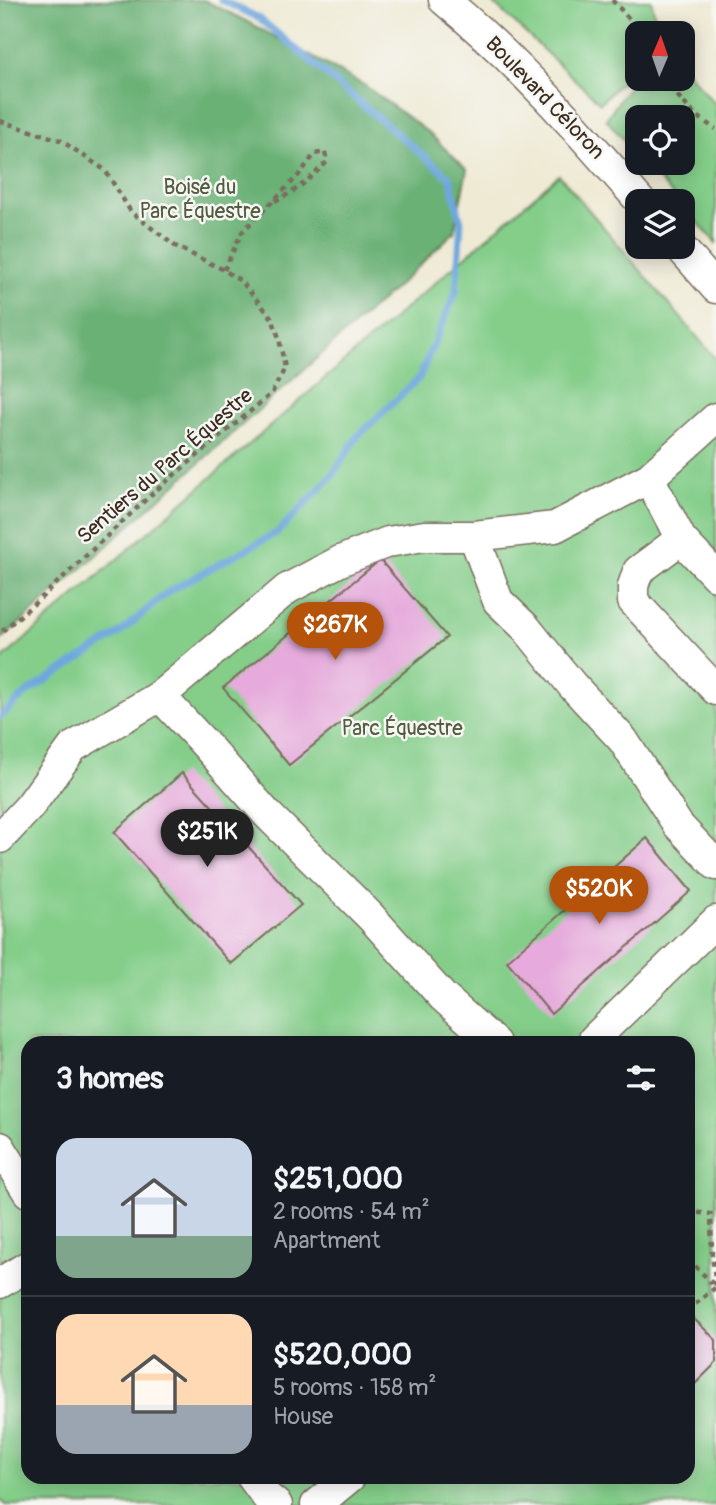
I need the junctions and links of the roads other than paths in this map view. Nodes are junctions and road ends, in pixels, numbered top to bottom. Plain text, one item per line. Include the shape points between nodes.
1 (444, 0) edge
2 (629, 189) edge
3 (691, 259) edge
4 (716, 288) edge
5 (716, 418) edge
6 (649, 478) junction
7 (474, 536) junction
8 (681, 538) junction
9 (716, 576) edge
10 (716, 690) edge
11 (160, 696) junction
12 (0, 838) edge
13 (716, 865) edge
14 (716, 921) edge
15 (487, 1036) edge
16 (597, 1036) edge
17 (0, 1147) edge
18 (21, 1181) edge
19 (21, 1270) edge
20 (0, 1283) edge
21 (258, 1484) edge
22 (342, 1484) edge
23 (277, 1505) edge
24 (316, 1505) edge

1 - 2 street, Boulevard Céloron via 507,56
3 - 4 street
5 - 6 street
6 - 7 street via 555,527
6 - 8 street
7 - 11 street via 388,542 341,561 287,589
7 - 13 street via 498,601 623,740 678,825
8 - 9 street
8 - 10 street via 638,571 633,601
11 - 12 street via 73,747
11 - 15 street via 443,997
14 - 16 street
17 - 18 street
19 - 20 street
21 - 23 street
22 - 24 street

